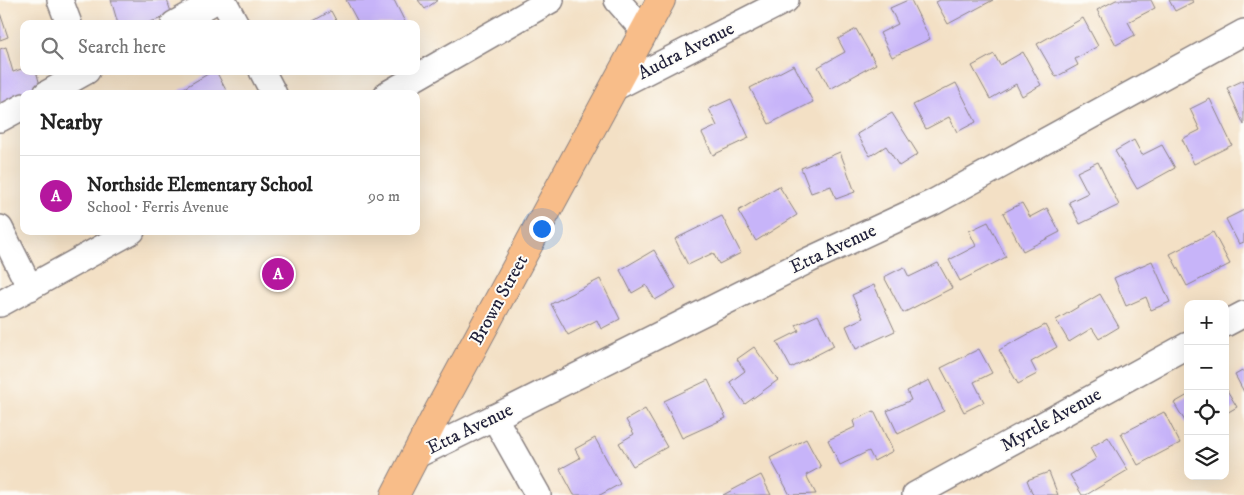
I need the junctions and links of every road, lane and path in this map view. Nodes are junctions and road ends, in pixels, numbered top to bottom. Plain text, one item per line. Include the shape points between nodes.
1 (60, 0) edge
2 (217, 0) edge
3 (223, 0) edge
4 (551, 0) edge
5 (617, 0) edge
6 (661, 0) edge
7 (786, 0) edge
8 (68, 20) edge
9 (181, 20) edge
10 (234, 20) edge
11 (644, 31) junction
12 (1244, 32) edge
13 (80, 75) edge
14 (264, 75) edge
15 (614, 88) junction
16 (53, 90) edge
17 (272, 90) edge
18 (394, 90) edge
19 (20, 108) edge
20 (0, 119) edge
21 (0, 228) edge
22 (125, 235) edge
23 (30, 288) junction
24 (0, 304) edge
25 (1244, 314) edge
26 (1229, 322) edge
27 (1184, 347) edge
28 (494, 417) junction
29 (415, 456) junction
30 (395, 495) edge
31 (538, 495) edge
32 (914, 495) edge

1 - 8 street
2 - 9 street
3 - 10 street
4 - 18 street
5 - 11 street
6 - 11 main road, Brown Street
7 - 15 street, Audra Avenue
11 - 15 main road, Brown Street
12 - 28 street, Etta Avenue via 934,202 808,260
13 - 16 street
14 - 17 street
15 - 29 main road, Brown Street
19 - 20 street
21 - 23 street
22 - 23 street
23 - 24 street
25 - 26 street
27 - 32 street, Myrtle Avenue
28 - 29 street, Etta Avenue
28 - 31 street
29 - 30 main road, Brown Street

